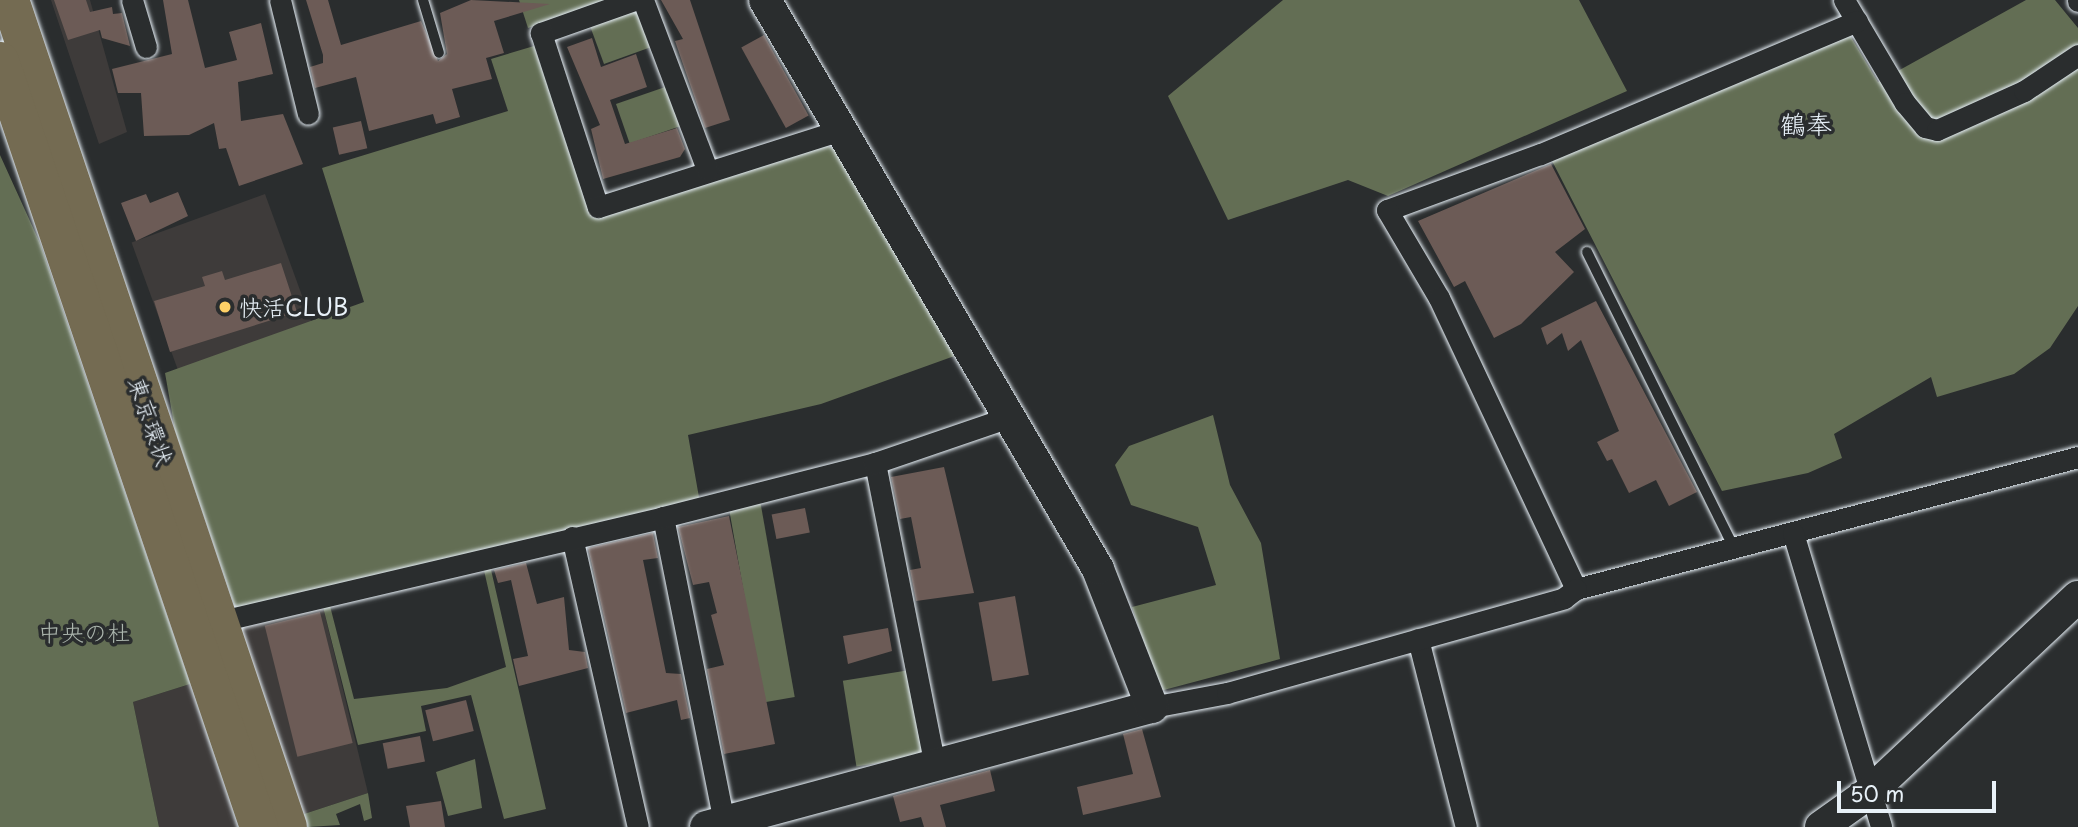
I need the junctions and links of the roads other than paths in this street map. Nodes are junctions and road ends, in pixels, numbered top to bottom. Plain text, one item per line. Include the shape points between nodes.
1 (132, 0) edge
2 (280, 0) edge
3 (423, 0) edge
4 (634, 0) edge
5 (643, 0) edge
6 (765, 0) edge
7 (1844, 0) edge
8 (18, 5) edge
9 (1857, 21) junction
10 (146, 47) dead end
11 (439, 53) dead end
12 (2078, 55) edge
13 (0, 61) edge
14 (0, 107) edge
15 (308, 114) dead end
16 (841, 130) junction
17 (707, 169) junction
18 (55, 224) junction
19 (1587, 252) dead end
20 (1009, 417) junction
21 (2078, 457) edge
22 (875, 463) junction
23 (663, 517) junction
24 (1793, 533) junction
25 (572, 537) junction
26 (1734, 548) junction
27 (1576, 589) junction
28 (2078, 597) edge
29 (221, 621) junction
30 (1418, 639) junction
31 (1153, 707) junction
32 (935, 765) junction
33 (1870, 792) junction
34 (715, 824) edge
35 (259, 827) edge
36 (288, 827) edge
37 (638, 827) edge
38 (1466, 827) edge
39 (1821, 827) edge
40 (1881, 827) edge

1 - 10 street
2 - 15 street
3 - 11 lane
4 - 17 street via 541,33 598,207
5 - 17 street
6 - 16 street
7 - 9 street
8 - 29 highway, 東京環状 via 120,274 154,429
9 - 12 street via 1905,103 1925,127 1937,130 2024,91
9 - 27 street via 1539,154 1387,210 1439,298
13 - 18 highway, 東京環状
14 - 18 highway
16 - 17 street
16 - 20 street
18 - 35 highway, 東京環状
19 - 26 lane
20 - 22 street
20 - 31 street via 1098,569
21 - 24 street
22 - 23 street
22 - 32 street
23 - 25 street
23 - 34 street
24 - 26 street
24 - 33 street
25 - 29 street
25 - 37 street
26 - 27 street
27 - 30 street
28 - 33 street
29 - 36 highway, 東京環状
30 - 31 street via 1227,693
30 - 38 street
31 - 32 street
32 - 34 street
33 - 39 street
33 - 40 street

